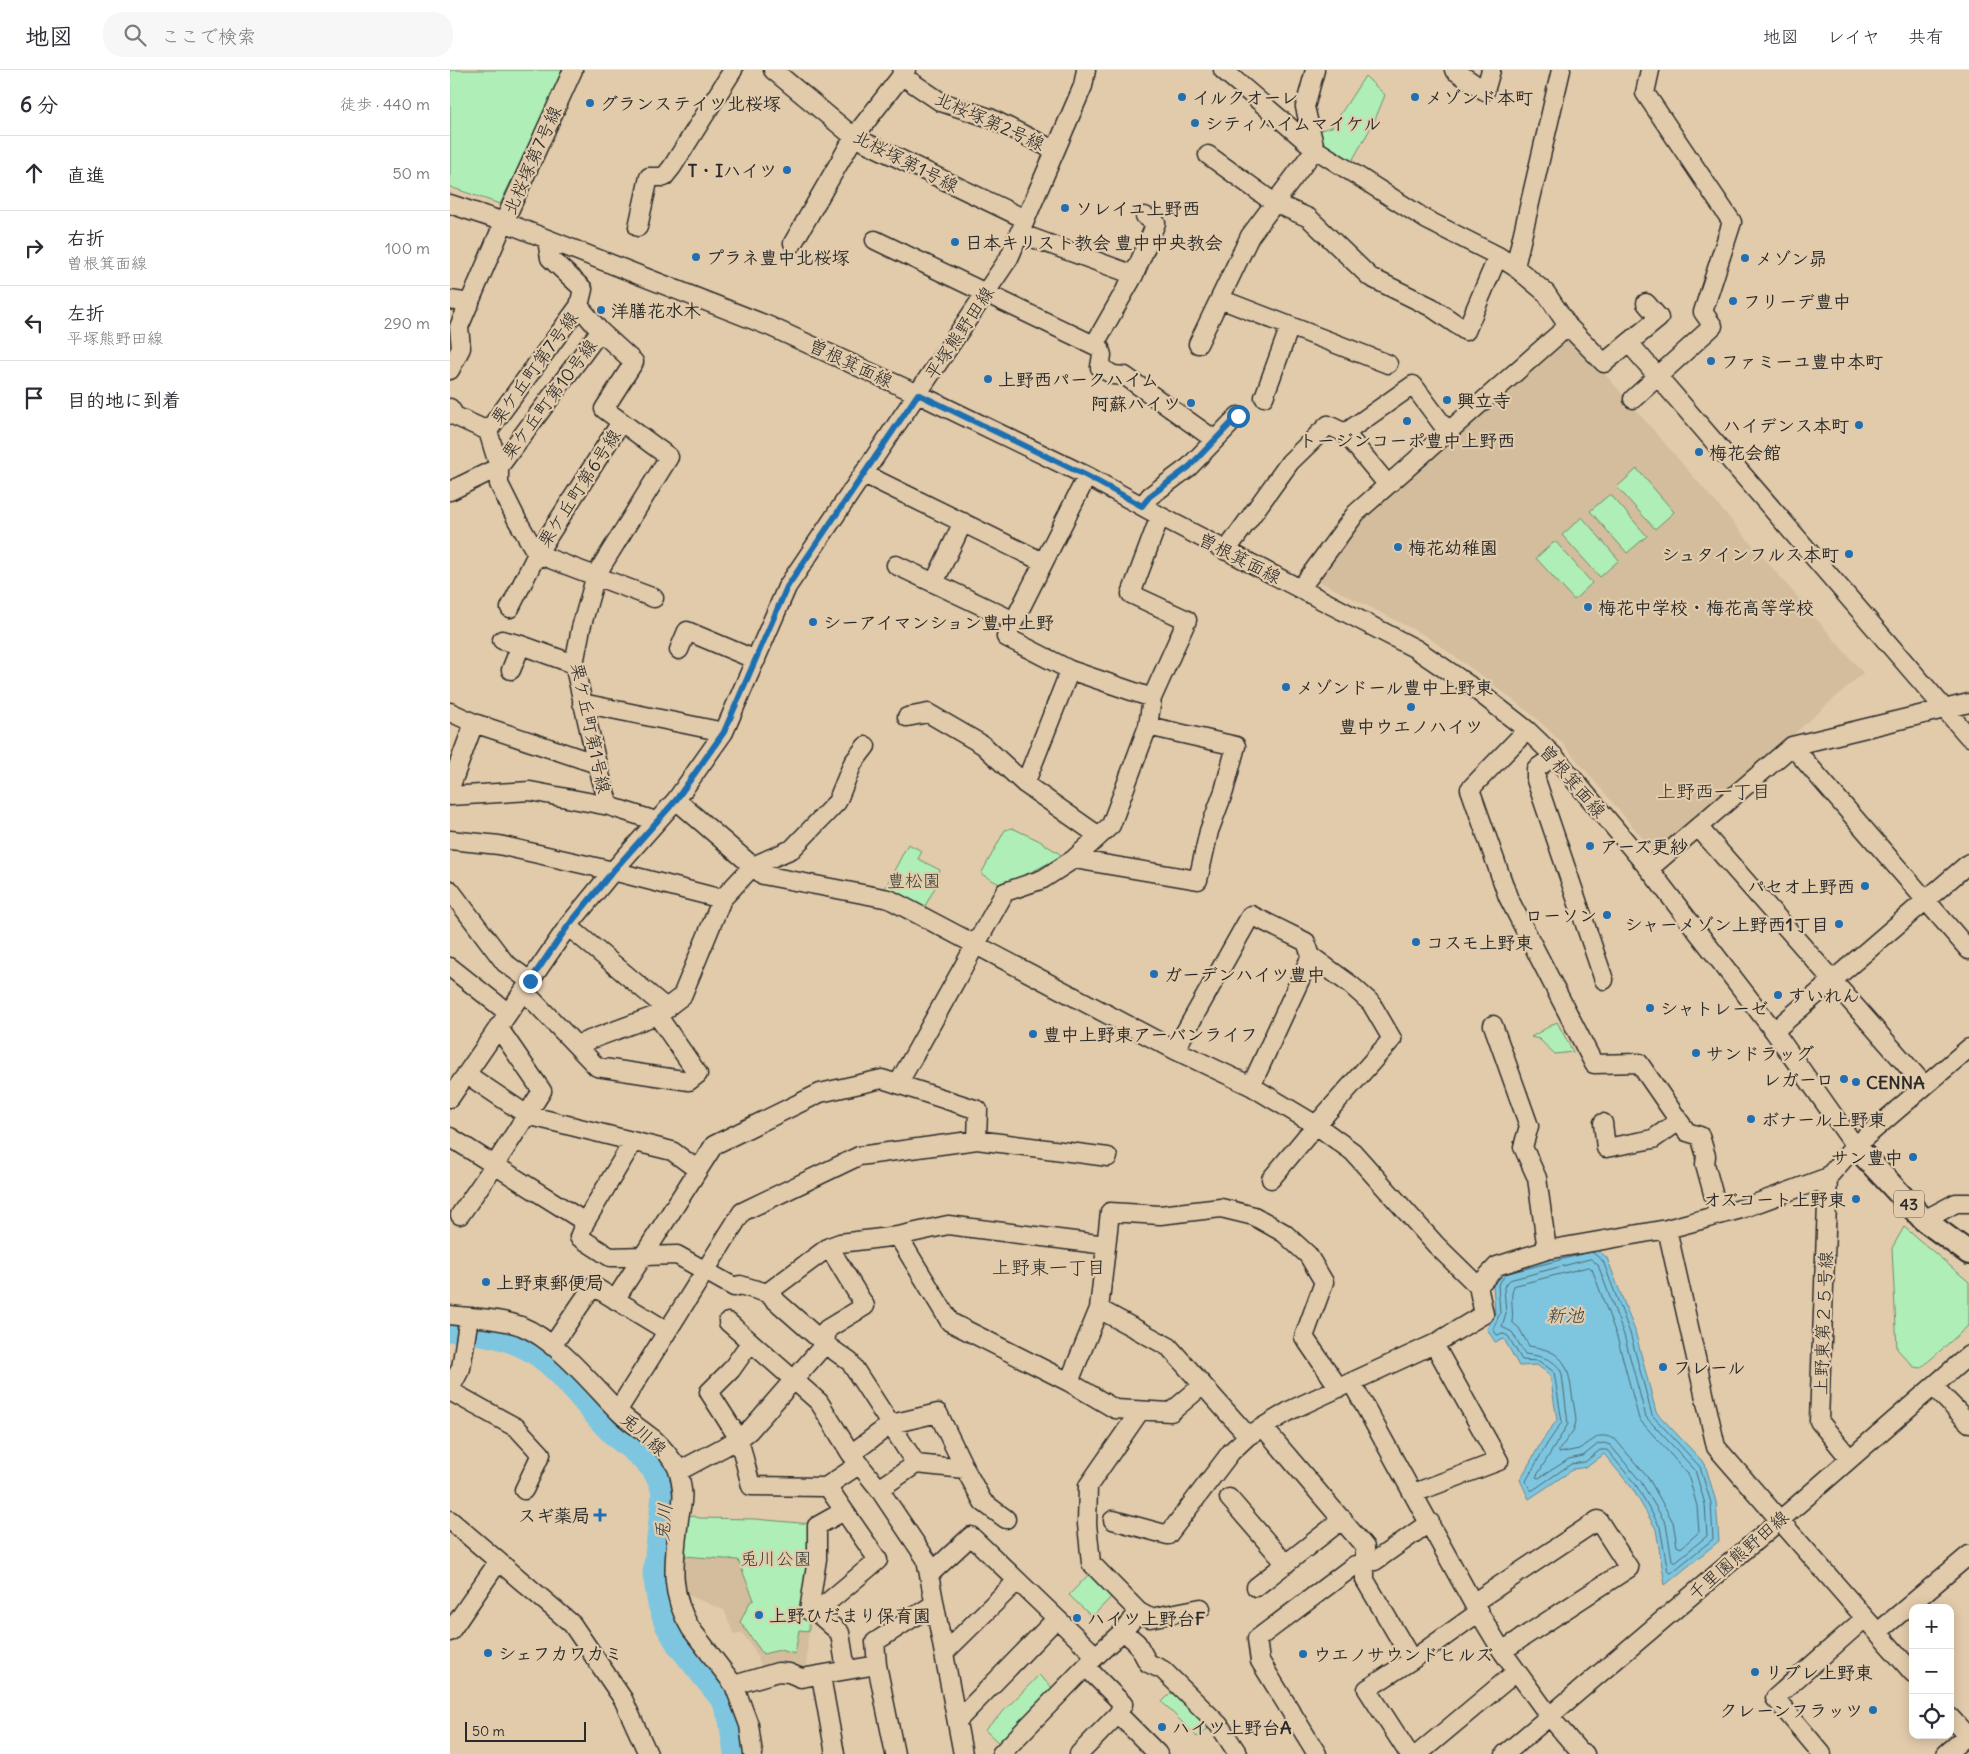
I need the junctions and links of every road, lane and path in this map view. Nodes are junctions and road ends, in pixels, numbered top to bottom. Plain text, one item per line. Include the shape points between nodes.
1 (573, 70) edge
2 (733, 70) edge
3 (773, 70) edge
4 (1086, 70) edge
5 (1223, 70) edge
6 (1315, 70) edge
7 (1454, 70) edge
8 (1491, 70) edge
9 (1561, 70) edge
10 (1650, 70) edge
11 (903, 73) edge
12 (854, 137) junction
13 (1315, 149) junction
14 (1054, 150) junction
15 (1208, 155) dead end
16 (1275, 203) junction
17 (450, 204) edge
18 (1145, 216) dead end
19 (504, 222) junction
20 (1022, 226) junction
21 (638, 227) dead end
22 (547, 240) junction
23 (875, 240) dead end
24 (793, 243) dead end
25 (1498, 256) junction
26 (1515, 267) junction
27 (1134, 275) junction
28 (986, 293) junction
29 (1220, 299) junction
30 (450, 300) edge
31 (470, 303) junction
32 (1646, 303) dead end
33 (579, 306) junction
34 (1290, 326) junction
35 (1568, 326) junction
36 (600, 331) junction
37 (1630, 343) junction
38 (1198, 344) dead end
39 (1100, 348) junction
40 (1388, 364) dead end
41 (450, 370) edge
42 (1658, 376) junction
43 (918, 394) junction
44 (1264, 397) dead end
45 (1633, 399) dead end
46 (450, 408) edge
47 (1238, 416) dead end
48 (621, 422) junction
49 (488, 431) junction
50 (1345, 432) junction
51 (1448, 432) junction
52 (1215, 440) junction
53 (498, 467) junction
54 (864, 474) junction
55 (1087, 476) junction
56 (1388, 485) junction
57 (450, 491) edge
58 (1142, 506) junction
59 (1160, 516) junction
60 (963, 522) junction
61 (1226, 551) junction
62 (537, 554) junction
63 (1043, 562) junction
64 (896, 565) dead end
65 (596, 575) junction
66 (934, 583) junction
67 (1300, 589) junction
68 (654, 598) dead end
69 (510, 608) dead end
70 (1014, 621) junction
71 (502, 640) dead end
72 (521, 645) junction
73 (679, 650) dead end
74 (756, 660) junction
75 (574, 664) junction
76 (511, 670) dead end
77 (1070, 670) junction
78 (1152, 698) junction
79 (1969, 703) edge
80 (582, 704) junction
81 (1945, 709) junction
82 (450, 712) edge
83 (907, 716) dead end
84 (474, 723) junction
85 (1148, 726) junction
86 (1527, 730) junction
87 (724, 732) junction
88 (1969, 737) edge
89 (866, 746) dead end
90 (1792, 746) junction
91 (1554, 756) junction
92 (597, 764) junction
93 (1025, 784) junction
94 (450, 788) edge
95 (450, 796) edge
96 (676, 800) junction
97 (609, 806) junction
98 (656, 821) junction
99 (1699, 828) junction
100 (1099, 836) junction
101 (450, 840) edge
102 (1074, 859) junction
103 (1969, 863) edge
104 (753, 866) junction
105 (1649, 869) junction
106 (613, 871) junction
107 (450, 890) edge
108 (722, 899) junction
109 (1926, 901) junction
110 (568, 926) junction
111 (977, 944) junction
112 (1969, 950) edge
113 (1311, 956) junction
114 (450, 967) edge
115 (1604, 980) dead end
116 (1832, 980) junction
117 (527, 986) junction
118 (662, 1012) junction
119 (503, 1020) junction
120 (1493, 1025) dead end
121 (1774, 1031) junction
122 (576, 1045) junction
123 (1969, 1048) edge
124 (1175, 1050) junction
125 (466, 1074) junction
126 (898, 1084) junction
127 (1251, 1086) junction
128 (1925, 1086) junction
129 (450, 1098) edge
130 (527, 1115) junction
131 (1679, 1121) junction
132 (1603, 1123) dead end
133 (1316, 1125) junction
134 (450, 1137) edge
135 (977, 1140) junction
136 (633, 1142) junction
137 (1855, 1146) junction
138 (1108, 1157) dead end
139 (494, 1166) junction
140 (698, 1170) junction
141 (1828, 1177) junction
142 (1271, 1179) dead end
143 (1969, 1203) edge
144 (460, 1215) dead end
145 (1720, 1215) junction
146 (1924, 1220) junction
147 (585, 1222) junction
148 (1667, 1229) junction
149 (898, 1236) junction
150 (1106, 1244) junction
151 (828, 1247) junction
152 (1547, 1250) junction
153 (1969, 1253) edge
154 (642, 1257) junction
155 (705, 1272) junction
156 (1478, 1286) junction
157 (767, 1293) junction
158 (616, 1300) junction
159 (1099, 1309) junction
160 (450, 1315) edge
161 (728, 1322) dead end
162 (468, 1326) junction
163 (667, 1331) junction
164 (750, 1343) junction
165 (825, 1344) junction
166 (1434, 1344) junction
167 (552, 1346) junction
168 (1969, 1355) edge
169 (794, 1380) junction
170 (1069, 1382) junction
171 (1203, 1385) junction
172 (1346, 1385) junction
173 (1933, 1386) junction
174 (450, 1390) edge
175 (618, 1410) junction
176 (1140, 1410) junction
177 (1969, 1423) edge
178 (891, 1424) junction
179 (1264, 1427) junction
180 (1248, 1436) junction
181 (739, 1439) junction
182 (855, 1459) junction
183 (1850, 1459) junction
184 (916, 1464) junction
185 (964, 1469) junction
186 (678, 1471) junction
187 (827, 1486) junction
188 (879, 1489) junction
189 (524, 1490) dead end
190 (1414, 1493) junction
191 (1229, 1498) dead end
192 (844, 1511) junction
193 (1006, 1519) dead end
194 (1343, 1519) junction
195 (450, 1520) edge
196 (1113, 1520) dead end
197 (1779, 1521) junction
198 (1430, 1522) junction
199 (1969, 1555) edge
200 (498, 1562) junction
201 (1364, 1563) junction
202 (1286, 1564) junction
203 (930, 1574) junction
204 (1017, 1581) junction
205 (1256, 1587) dead end
206 (934, 1604) junction
207 (1476, 1607) junction
208 (1201, 1608) dead end
209 (816, 1612) junction
210 (1139, 1612) junction
211 (1865, 1618) junction
212 (1056, 1619) junction
213 (1124, 1630) junction
214 (450, 1632) edge
215 (1878, 1632) junction
216 (1502, 1651) junction
217 (945, 1652) junction
218 (1412, 1660) junction
219 (1091, 1662) junction
220 (877, 1665) junction
221 (1909, 1668) edge
222 (846, 1670) junction
223 (1516, 1672) junction
224 (822, 1676) junction
225 (734, 1685) junction
226 (1118, 1714) junction
227 (1550, 1717) junction
228 (957, 1721) junction
229 (1954, 1721) edge
230 (1968, 1736) edge
231 (648, 1754) edge
232 (753, 1754) edge
233 (835, 1754) edge
234 (895, 1754) edge
235 (963, 1754) edge
236 (1001, 1754) edge
237 (1078, 1754) edge
238 (1158, 1754) edge
239 (1238, 1754) edge
240 (1317, 1754) edge
241 (1409, 1754) edge
242 (1418, 1754) edge
243 (1505, 1754) edge
244 (1585, 1754) edge
245 (1822, 1754) edge
246 (1946, 1754) edge

1 - 19 street, 北桜塚第7号線
2 - 21 street via 672,168 664,177 649,177
3 - 12 street, 北桜塚第1号線
4 - 14 street, 平塚熊野田線
5 - 13 street
6 - 13 street via 1305,108
7 - 8 street via 1485,90
9 - 26 street
10 - 42 street via 1645,93 1732,222 1703,312 1713,326
11 - 12 street
11 - 14 street, 北桜塚第2号線 via 941,102 990,118
12 - 20 street, 北桜塚第1号線
12 - 24 street
13 - 16 street
13 - 25 street via 1426,220
14 - 20 street, 平塚熊野田線
15 - 16 street
16 - 25 street via 1309,218 1370,277 1431,307 1466,331
16 - 29 street via 1250,236
17 - 19 street, 曽根箕面線
18 - 27 street via 1156,223
19 - 22 street, 曽根箕面線
19 - 31 street
20 - 27 street, 北桜塚第1号線
20 - 28 street, 平塚熊野田線 via 1009,258
22 - 33 street via 550,258 583,289
22 - 43 street, 曽根箕面線 via 769,326
23 - 28 street
25 - 26 street
26 - 35 street via 1546,293
27 - 39 street via 1097,340
28 - 39 street
28 - 43 street, 平塚熊野田線
29 - 34 street
29 - 38 street
30 - 31 street
31 - 41 street via 460,327 461,348
32 - 37 street via 1659,318
33 - 36 street
33 - 49 street, 栗ケ丘町第7号線
34 - 40 street
34 - 44 street
35 - 37 street via 1604,363
35 - 51 street
36 - 48 street via 634,362 604,408
36 - 53 street, 栗ケ丘町第10号線
37 - 42 street
39 - 52 street via 1100,367 1113,375 1125,376
42 - 45 street
42 - 81 street
43 - 54 street, 平塚熊野田線
43 - 55 street, 曽根箕面線
46 - 49 street via 455,416
47 - 52 street
48 - 62 street, 栗ケ丘町第6号線
48 - 65 street, 栗ケ丘町第1号線 via 669,457
49 - 53 street
50 - 51 street via 1413,385
50 - 56 street
50 - 61 street via 1328,425 1290,462
51 - 56 street
52 - 58 street via 1189,467 1150,496
53 - 57 street
53 - 62 street via 499,484
54 - 60 street
54 - 74 street, 平塚熊野田線 via 787,587
55 - 58 street, 曽根箕面線
55 - 63 street
56 - 67 street via 1356,513
58 - 59 street, 曽根箕面線
59 - 61 street, 曽根箕面線
59 - 78 street via 1131,594 1187,620
60 - 63 street
60 - 66 street
61 - 67 street, 曽根箕面線
62 - 65 street
62 - 69 street, 栗ケ丘町第6号線
63 - 70 street
64 - 66 street
65 - 68 street
65 - 75 street, 栗ケ丘町第1号線
66 - 70 street
67 - 86 street, 曽根箕面線 via 1416,649
70 - 77 street via 1006,636
71 - 72 street
72 - 75 street
72 - 76 street
73 - 74 street via 687,631
74 - 87 street, 平塚熊野田線
75 - 80 street, 栗ケ丘町第1号線
77 - 78 street
77 - 93 street
78 - 85 street
79 - 81 street
80 - 87 street
80 - 92 street, 栗ケ丘町第1号線
81 - 88 street
81 - 90 street
82 - 84 street
83 - 93 street via 928,713 976,740
84 - 92 street
84 - 94 street
85 - 100 street via 1111,825
85 - 102 street via 1236,746 1209,831 1198,880
86 - 91 street, 曽根箕面線
86 - 131 street via 1470,789 1508,897 1594,1064 1639,1063
87 - 96 street, 平塚熊野田線
89 - 104 street via 853,763 831,809 792,849
90 - 99 street
90 - 109 street
91 - 105 street, 曽根箕面線
91 - 115 street via 1536,769 1536,780
92 - 97 street, 栗ケ丘町第1号線
93 - 100 street
95 - 97 street via 530,791
96 - 98 street, 平塚熊野田線
96 - 104 street
97 - 98 street, 栗ケ丘町第1号線
98 - 106 street, 平塚熊野田線
99 - 105 street
99 - 116 street
100 - 102 street
101 - 106 street via 499,845
102 - 111 street via 1043,878 1005,892
103 - 109 street
104 - 108 street
104 - 111 street via 763,875 889,899
105 - 121 street, 曽根箕面線
106 - 108 street
106 - 110 street, 平塚熊野田線
107 - 117 street via 505,963
108 - 118 street via 682,996
109 - 112 street
109 - 116 street
110 - 117 street, 平塚熊野田線
110 - 118 street
111 - 124 street
111 - 126 street
113 - 124 street via 1306,942 1251,915
113 - 127 street
113 - 133 street via 1371,1002 1392,1039
114 - 119 street
116 - 121 street
116 - 128 street
117 - 119 street, 平塚熊野田線
117 - 122 street
118 - 122 street
118 - 122 street via 698,1074 690,1081 597,1067
119 - 125 street, 平塚熊野田線
119 - 130 street via 542,1090
120 - 152 street via 1529,1126 1523,1147 1537,1178
121 - 137 street, 曽根箕面線
123 - 128 street
124 - 127 street
125 - 129 street, 平塚熊野田線
125 - 130 street
126 - 135 street via 978,1110
126 - 140 street via 882,1079 820,1093 714,1145
127 - 133 street
128 - 137 street
130 - 136 street
130 - 139 street
131 - 132 street via 1653,1139 1606,1148
131 - 145 street via 1688,1132 1700,1136
133 - 142 street
133 - 156 street via 1353,1152 1436,1245
134 - 139 street
135 - 138 street
135 - 155 street via 859,1156 742,1212
136 - 140 street via 672,1151
136 - 147 street
137 - 141 street
137 - 146 main road, 43
139 - 144 street
139 - 147 street
140 - 154 street
141 - 145 street
141 - 183 street, 上野東第２５号線 via 1819,1421
143 - 146 street via 1956,1202
145 - 148 street
146 - 153 main road, 43
147 - 154 street via 579,1237 610,1257
148 - 152 street
148 - 197 street via 1716,1447
149 - 150 street via 948,1225
149 - 151 street
149 - 170 street via 950,1322
150 - 159 street
150 - 172 street via 1110,1212 1160,1215 1221,1208 1254,1216 1284,1233 1308,1255 1324,1282 1304,1337
151 - 157 street
151 - 165 street via 865,1306 826,1329
152 - 156 street via 1497,1266
154 - 155 street via 676,1255
154 - 158 street
155 - 157 street via 734,1287
155 - 163 street
156 - 166 street via 1484,1314
157 - 165 street
158 - 163 street
158 - 167 street via 593,1286
159 - 170 street
159 - 171 street via 1169,1347
160 - 162 street, 兎川線
161 - 164 street
162 - 167 street, 兎川線 via 504,1321 523,1327
162 - 174 street via 461,1368
163 - 175 street
164 - 169 street
164 - 181 street via 731,1370 709,1392
165 - 169 street
165 - 178 street via 850,1362
166 - 172 street
166 - 190 street via 1499,1461
167 - 175 street, 兎川線
168 - 173 street, 千里園熊野田線
169 - 181 street
169 - 182 street via 819,1402
170 - 176 street via 1115,1409
171 - 176 street via 1171,1412
171 - 180 street
172 - 179 street via 1291,1410
172 - 190 street
173 - 177 street
173 - 183 street, 千里園熊野田線
174 - 189 street via 517,1428 542,1454
175 - 186 street, 兎川線 via 650,1435
176 - 210 street via 1088,1486 1087,1516 1091,1564
178 - 182 street
178 - 184 street
178 - 185 street via 938,1413
179 - 180 street
179 - 194 street
180 - 196 street via 1231,1452 1168,1535
181 - 186 street
181 - 187 street via 751,1486
182 - 187 street
182 - 188 street
183 - 197 street, 千里園熊野田線
184 - 185 street
184 - 188 street
185 - 193 street via 983,1502
186 - 225 street, 兎川線 via 683,1506 679,1513 674,1560 677,1599 691,1630
187 - 192 street
188 - 203 street via 926,1559
190 - 198 street
191 - 202 street
192 - 209 street via 817,1526 817,1559 810,1611
192 - 209 street via 878,1560
194 - 201 street via 1365,1547
194 - 202 street
195 - 200 street
197 - 211 street
197 - 227 street, 千里園熊野田線
198 - 201 street via 1375,1561
198 - 207 street
199 - 215 street
200 - 214 street
200 - 231 street via 572,1624 623,1699
201 - 218 street via 1365,1580
201 - 240 street via 1356,1564 1257,1639 1260,1661
202 - 205 street
203 - 204 street via 971,1536
203 - 206 street
204 - 212 street
204 - 217 street
206 - 217 street
206 - 220 street via 876,1642
207 - 216 street
207 - 216 street via 1598,1520 1629,1568
207 - 218 street
208 - 210 street via 1150,1618
209 - 222 street via 840,1633
210 - 213 street
211 - 215 street
211 - 245 street via 1775,1698
212 - 219 street
212 - 228 street
213 - 219 street
213 - 239 street via 1137,1643 1148,1663 1163,1670 1219,1725
215 - 221 street
216 - 223 street
217 - 228 street
218 - 241 street via 1367,1689
219 - 226 street via 1123,1704
219 - 236 street
220 - 222 street
220 - 234 street
222 - 224 street
223 - 227 street
223 - 242 street
224 - 225 street via 801,1678 778,1672
224 - 233 street
225 - 232 street, 兎川線 via 749,1725
226 - 237 street
226 - 238 street
227 - 243 street, 千里園熊野田線
227 - 244 street
228 - 235 street
229 - 230 street
230 - 246 street

